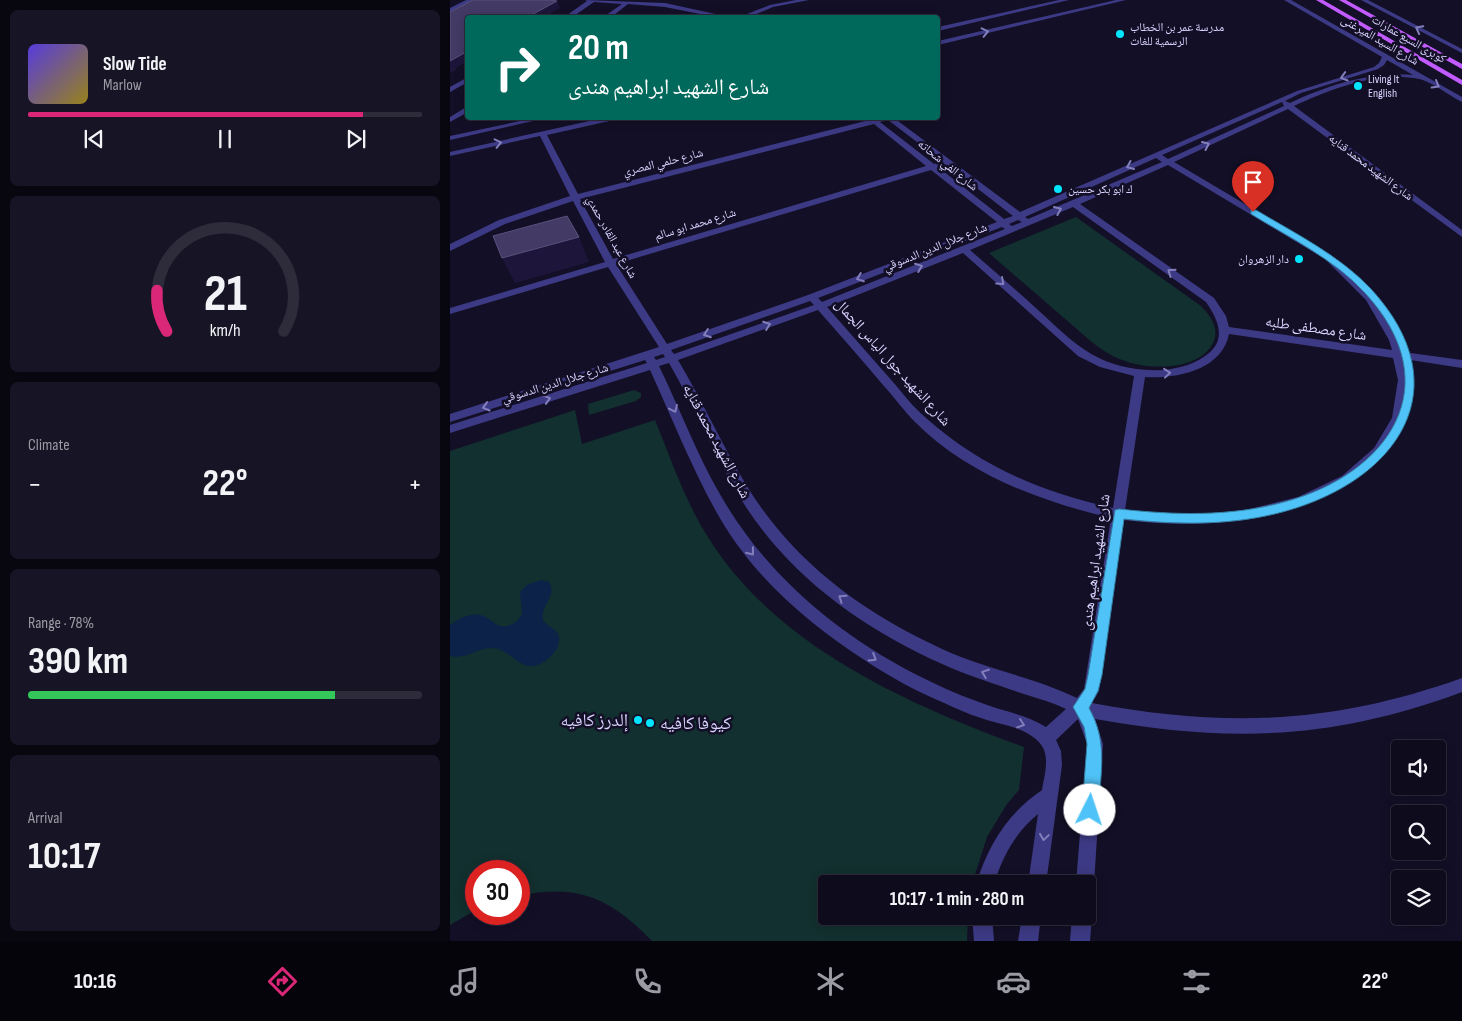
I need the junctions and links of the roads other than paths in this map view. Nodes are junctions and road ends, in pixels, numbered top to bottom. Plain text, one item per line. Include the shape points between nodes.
1 (470, 0) edge
2 (588, 0) edge
3 (593, 0) edge
4 (806, 0) edge
5 (1066, 0) edge
6 (1123, 0) edge
7 (1287, 0) edge
8 (1319, 0) edge
9 (1342, 0) edge
10 (1364, 0) edge
11 (629, 2) edge
12 (772, 6) junction
13 (450, 10) edge
14 (570, 15) edge
15 (610, 15) edge
16 (692, 15) edge
17 (717, 15) edge
18 (739, 15) edge
19 (746, 15) edge
20 (940, 29) edge
21 (940, 43) edge
22 (1462, 51) edge
23 (1385, 56) junction
24 (1462, 67) edge
25 (1421, 77) junction
26 (465, 81) edge
27 (1462, 83) edge
28 (450, 90) edge
29 (1281, 100) junction
30 (1462, 100) edge
31 (1290, 107) junction
32 (465, 110) edge
33 (450, 120) edge
34 (533, 120) edge
35 (602, 120) edge
36 (869, 120) edge
37 (874, 120) edge
38 (892, 120) edge
39 (542, 133) junction
40 (450, 138) edge
41 (450, 154) edge
42 (1156, 154) junction
43 (948, 162) junction
44 (1168, 162) junction
45 (932, 166) junction
46 (576, 198) junction
47 (1074, 203) junction
48 (1019, 216) junction
49 (1028, 223) junction
50 (1007, 226) junction
51 (1462, 234) edge
52 (450, 248) edge
53 (964, 249) junction
54 (610, 263) junction
55 (816, 301) junction
56 (450, 311) edge
57 (1225, 330) junction
58 (668, 354) junction
59 (1407, 356) junction
60 (651, 360) junction
61 (1462, 364) edge
62 (1140, 373) junction
63 (450, 418) edge
64 (450, 429) edge
65 (1119, 514) junction
66 (1462, 685) edge
67 (1080, 707) junction
68 (1046, 738) junction
69 (1050, 796) junction
70 (987, 875) edge
71 (1038, 875) edge
72 (1086, 875) edge
73 (983, 925) edge
74 (1031, 925) edge
75 (1081, 925) edge
76 (984, 941) edge
77 (1028, 941) edge
78 (1080, 941) edge

1 - 13 street
2 - 3 street
3 - 11 street
3 - 14 street
4 - 12 street
5 - 20 street
21 -> 6 street
7 - 23 street, شارع السيد الميرغنى
8 - 27 main road, كوبرى السبع عمارات
9 - 24 main road, كوبرى السبع عمارات
22 -> 10 street, شارع السيد الميرغنى
11 - 15 street
11 - 16 street
11 - 17 street via 681,7
12 - 18 street via 759,3
12 - 19 street
23 - 25 street, شارع السيد الميرغنى
23 -> 29 street, شارع جلال الدين الدسوقي via 1376,68
25 -> 30 street, شارع السيد الميرغنى
25 - 31 street, شارع جلال الدين الدسوقي via 1371,77
26 - 28 street
29 - 31 street, شارع الشهيد محمد قنايه
29 - 42 street, شارع جلال الدين الدسوقي
44 -> 31 street, شارع جلال الدين الدسوقي
31 - 51 street, شارع الشهيد محمد قنايه
32 - 33 street
34 - 40 street
35 - 39 street
36 - 46 street, شارع حلمي المصري
37 - 45 street, شارع الفي شحاته
38 - 43 street, شارع الفي شحاته
41 -> 39 street
39 - 46 street, شارع عبد القادر حمدي
42 - 44 street, شارع الشهيد جول الياس الجمال
42 -> 48 street, شارع جلال الدين الدسوقي
43 - 45 street, شارع محمد ابو سالم
43 - 48 street, شارع الفي شحاته
44 - 47 street, شارع جلال الدين الدسوقي
44 - 59 street, شارع الشهيد جول الياس الجمال via 1304,242 1350,274 1384,311 1398,332
45 - 50 street, شارع الفي شحاته
45 - 54 street, شارع محمد ابو سالم
46 - 52 street, شارع حلمي المصري via 511,218
46 - 54 street, شارع عبد القادر حمدي
49 -> 47 street, شارع جلال الدين الدسوقي
57 -> 47 street via 1223,319 1210,300
48 - 49 street, شارع الفي شحاته
48 - 50 street, شارع جلال الدين الدسوقي
49 - 50 street, شارع جلال الدين الدسوقي
50 - 53 street, شارع جلال الدين الدسوقي
50 -> 55 street, شارع جلال الدين الدسوقي
55 -> 53 street, شارع جلال الدين الدسوقي
53 -> 62 street via 1085,356 1110,367
54 - 56 street, شارع محمد ابو سالم
54 - 58 street, شارع عبد القادر حمدي
55 - 58 street, شارع جلال الدين الدسوقي
55 - 65 street, شارع الشهيد جول الياس الجمال via 920,420 962,455 1049,497
57 - 59 street, شارع مصطفى طلبه
62 -> 57 street via 1174,372 1202,363 1220,348
58 - 60 street, شارع جلال الدين الدسوقي
67 -> 58 street, شارع الشهيد محمد قنايه via 1059,696 988,674 921,646 828,588 797,560 761,519 724,462
59 - 61 street, شارع مصطفى طلبه
59 - 65 street, شارع الشهيد جول الياس الجمال via 1409,399 1403,421 1372,462 1348,480 1293,504 1246,515 1204,519
60 -> 63 street, شارع جلال الدين الدسوقي
64 -> 60 street, شارع جلال الدين الدسوقي
60 -> 68 street, شارع الشهيد محمد قنايه via 727,518 764,569 791,596 857,648 910,680 951,699 1031,727
62 - 65 street, شارع الشهيد ابراهيم هندى
65 - 67 street, شارع الشهيد ابراهيم هندى via 1095,675 1091,691
66 - 67 street, شارع الشهيد محمد قنايه via 1406,705 1347,718 1282,726 1167,722
67 - 68 street, شارع الشهيد ابراهيم هندى
67 - 72 street via 1090,725 1095,744
68 - 69 street via 1054,755
69 - 70 street via 1016,821 998,847
69 -> 71 street
73 - 76 street
74 - 77 street
75 - 78 street

